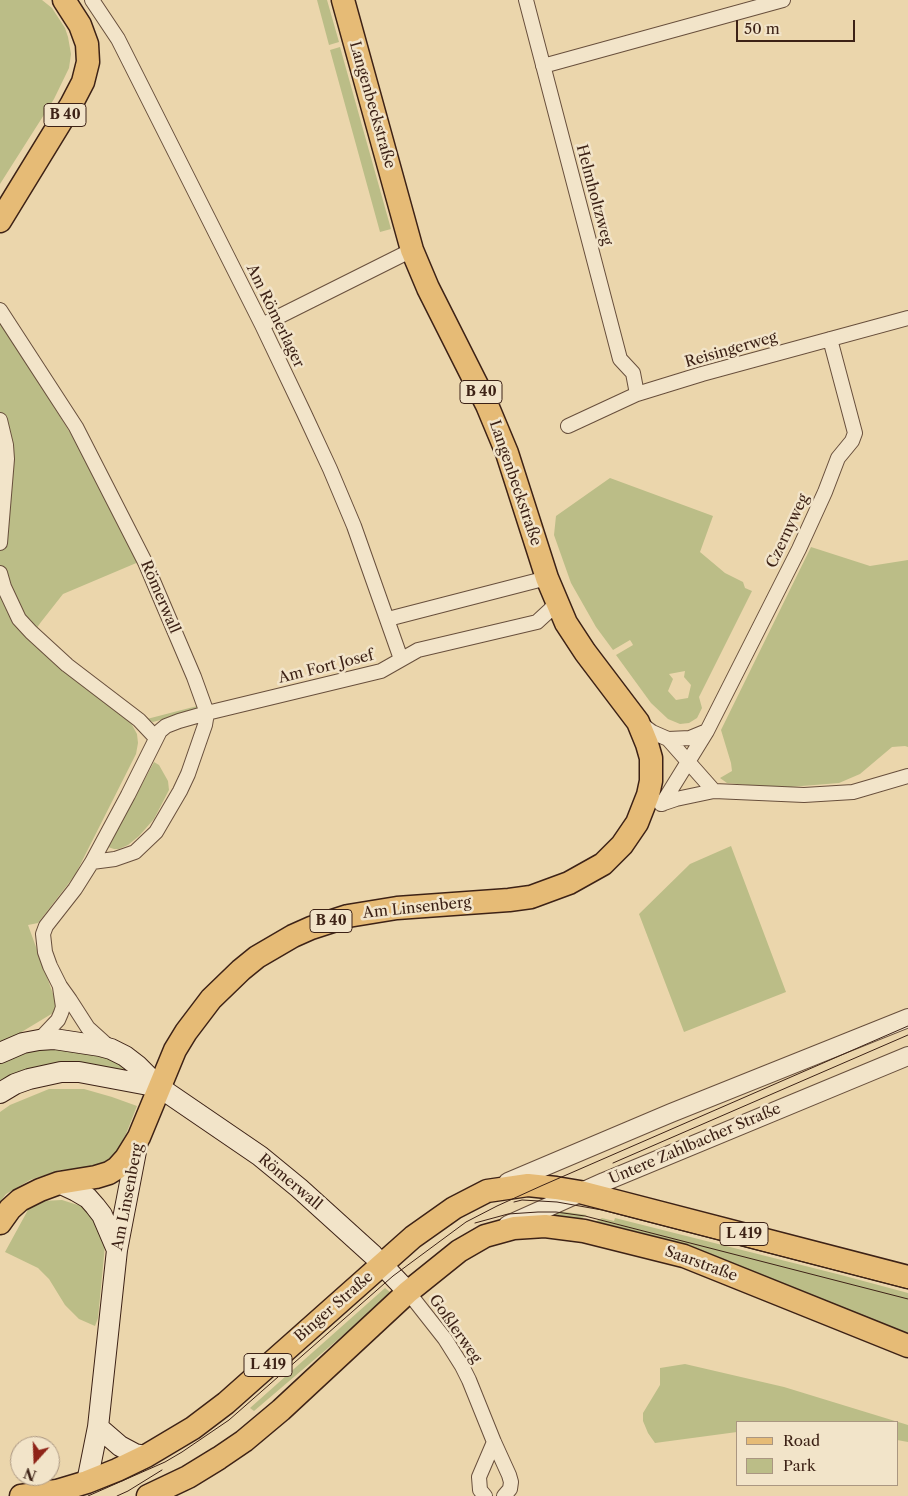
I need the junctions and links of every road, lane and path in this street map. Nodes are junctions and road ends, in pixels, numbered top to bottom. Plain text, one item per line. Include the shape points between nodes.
1 (64, 0) edge
2 (92, 0) edge
3 (343, 0) edge
4 (526, 0) edge
5 (783, 0) edge
6 (543, 66) junction
7 (0, 222) edge
8 (412, 250) junction
9 (0, 310) edge
10 (908, 318) edge
11 (262, 325) junction
12 (830, 339) junction
13 (638, 394) junction
14 (0, 420) edge
15 (568, 426) dead end
16 (0, 543) edge
17 (0, 573) edge
18 (547, 578) junction
19 (556, 602) junction
20 (388, 619) junction
21 (401, 659) junction
22 (207, 713) junction
23 (638, 722) junction
24 (706, 731) junction
25 (156, 738) junction
26 (668, 739) junction
27 (688, 762) junction
28 (908, 776) edge
29 (714, 791) junction
30 (652, 807) junction
31 (92, 862) junction
32 (60, 986) junction
33 (908, 1018) edge
34 (39, 1040) junction
35 (111, 1049) junction
36 (0, 1053) edge
37 (908, 1056) edge
38 (159, 1087) junction
39 (0, 1092) edge
40 (139, 1137) junction
41 (60, 1184) junction
42 (486, 1191) junction
43 (580, 1192) junction
44 (1, 1221) edge
45 (484, 1236) junction
46 (117, 1250) junction
47 (382, 1265) junction
48 (908, 1277) edge
49 (408, 1292) junction
50 (908, 1346) edge
51 (98, 1427) junction
52 (494, 1442) junction
53 (146, 1456) junction
54 (87, 1482) junction
55 (21, 1496) edge
56 (148, 1496) edge
57 (485, 1496) edge
58 (504, 1496) edge

1 - 7 main road, B 40 via 80,25 87,44 88,62 83,82
2 - 11 street, Am Römerlager via 118,39
3 - 8 main road, Langenbeckstraße / B 40
4 - 6 street, Helmholtzweg
5 - 6 street
6 - 13 street, Helmholtzweg via 620,359 633,373
8 - 11 street
8 - 18 main road, Langenbeckstraße / B 40 via 507,453
9 - 22 street, Römerwall via 76,427 145,562
10 - 12 street, Reisingerweg
11 - 20 street, Am Römerlager via 330,468
12 - 13 street, Reisingerweg
12 - 24 street, Czernyweg via 855,433 838,458 799,549
13 - 15 street, Reisingerweg
14 - 16 street via 7,459
17 - 25 street via 19,619 31,632 67,665 139,720
18 - 19 main road, Langenbeckstraße / B 40
18 - 20 street
19 - 21 street, Am Fort Josef via 537,622 418,650
19 - 23 main road, Langenbeckstraße / B 40 via 584,652
20 - 21 street, Am Römerlager
21 - 22 street, Am Fort Josef via 381,671
22 - 25 street, Am Fort Josef via 166,726
22 - 31 street via 206,725 188,774 156,832 130,854 116,860
23 - 26 street
23 - 30 main road, Langenbeckstraße / B 40 via 647,744 652,771 648,795
24 - 26 street via 690,738
24 - 27 street, Czernyweg
25 - 31 street, Römerwall
26 - 27 street
27 - 29 street
27 - 30 street, Czernyweg
28 - 29 street via 853,792 804,795
29 - 30 street
30 - 38 main road, Am Linsenberg / B 40 via 603,864 542,894 509,900 396,908 348,916 311,928 274,946 241,970 211,999 175,1050
31 - 32 street, Römerwall via 43,934 45,952
32 - 34 street, Römerwall via 61,1013
32 - 35 street, Römerwall via 88,1028
33 - 42 street
34 - 35 main road, Römerwall via 68,1040
34 - 36 main road, Römerwall
35 - 38 main road, Römerwall via 138,1066
37 - 43 street, Untere Zahlbacher Straße
38 - 39 main road, Römerwall via 79,1072 61,1072 29,1079
38 - 40 main road, Am Linsenberg / B 40
38 - 47 main road, Römerwall via 268,1162
40 - 41 main road, B 40 via 117,1168 96,1177
40 - 46 main road, Am Linsenberg
41 - 44 main road, B 40 via 20,1200
41 - 46 main road via 95,1206
42 - 43 main road, L 419 via 528,1185
42 - 47 main road, Binger Straße / L 419 via 417,1234
43 - 45 street, Untere Zahlbacher Straße
43 - 48 main road, L 419
45 - 49 main road, L 419 via 459,1251
45 - 50 main road, Saarstraße / L 419 via 514,1228 545,1226 584,1230 640,1244 684,1256
46 - 51 main road, Am Linsenberg
47 - 49 main road, Römerwall
47 - 53 main road, Binger Straße / L 419 via 226,1403 193,1428
49 - 52 street, Goßlerweg via 462,1366
49 - 56 main road, L 419 via 244,1441 188,1477
51 - 53 main road via 120,1446
51 - 54 main road, Am Linsenberg
52 - 57 street via 479,1477 480,1490
52 - 58 street, Goßlerweg via 511,1482
53 - 54 main road, Binger Straße / L 419
54 - 55 main road, Binger Straße / L 419 via 57,1491

